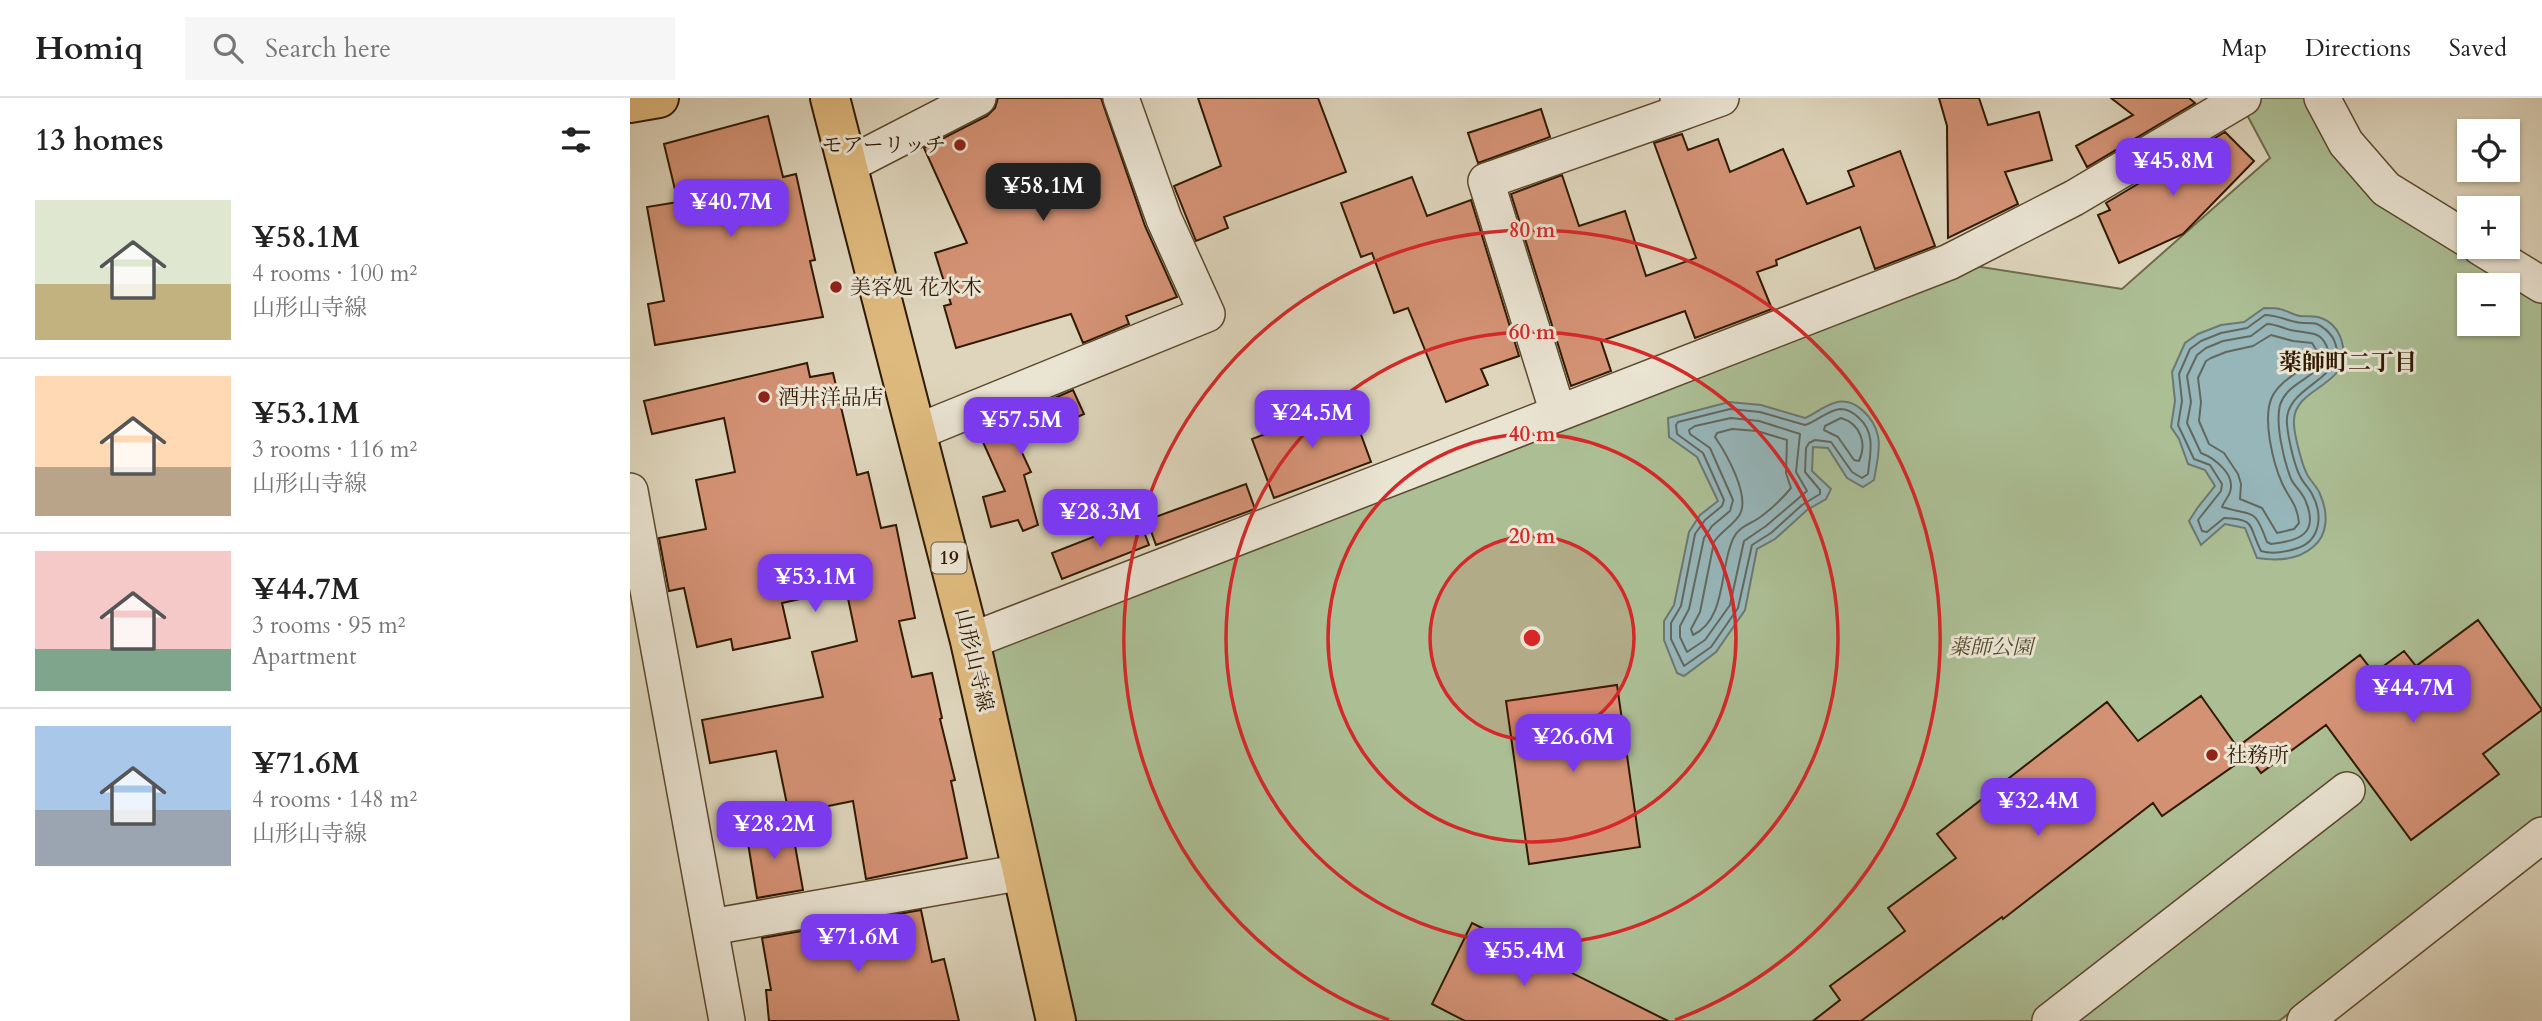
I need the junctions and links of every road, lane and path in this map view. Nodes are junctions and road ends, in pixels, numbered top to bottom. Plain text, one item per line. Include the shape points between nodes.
1 (659, 98) edge
2 (830, 98) edge
3 (978, 98) edge
4 (1121, 98) edge
5 (1721, 98) edge
6 (2243, 98) edge
7 (2322, 98) edge
8 (630, 103) edge
9 (1682, 104) edge
10 (848, 165) junction
11 (2457, 233) edge
12 (2500, 259) edge
13 (2542, 285) edge
14 (1558, 413) junction
15 (917, 432) junction
16 (630, 491) edge
17 (970, 641) junction
18 (2347, 790) dead end
19 (2542, 835) edge
20 (1023, 872) junction
21 (711, 927) junction
22 (727, 1021) edge
23 (1056, 1021) edge
24 (2050, 1021) edge
25 (2305, 1021) edge

1 - 8 main road
2 - 10 main road, 山形山寺線 / 19
3 - 10 street
4 - 15 street via 1164,219 1208,314
5 - 9 street
6 - 14 street via 2074,198 1950,262
7 - 11 street via 2346,144 2386,189
9 - 14 street via 1486,181
10 - 15 main road, 山形山寺線 / 19
12 - 13 street
14 - 17 street
15 - 17 main road, 山形山寺線 / 19
16 - 21 street
17 - 20 main road, 山形山寺線 / 19
18 - 24 street
19 - 25 street
20 - 21 street
20 - 23 main road, 山形山寺線 / 19
21 - 22 street

